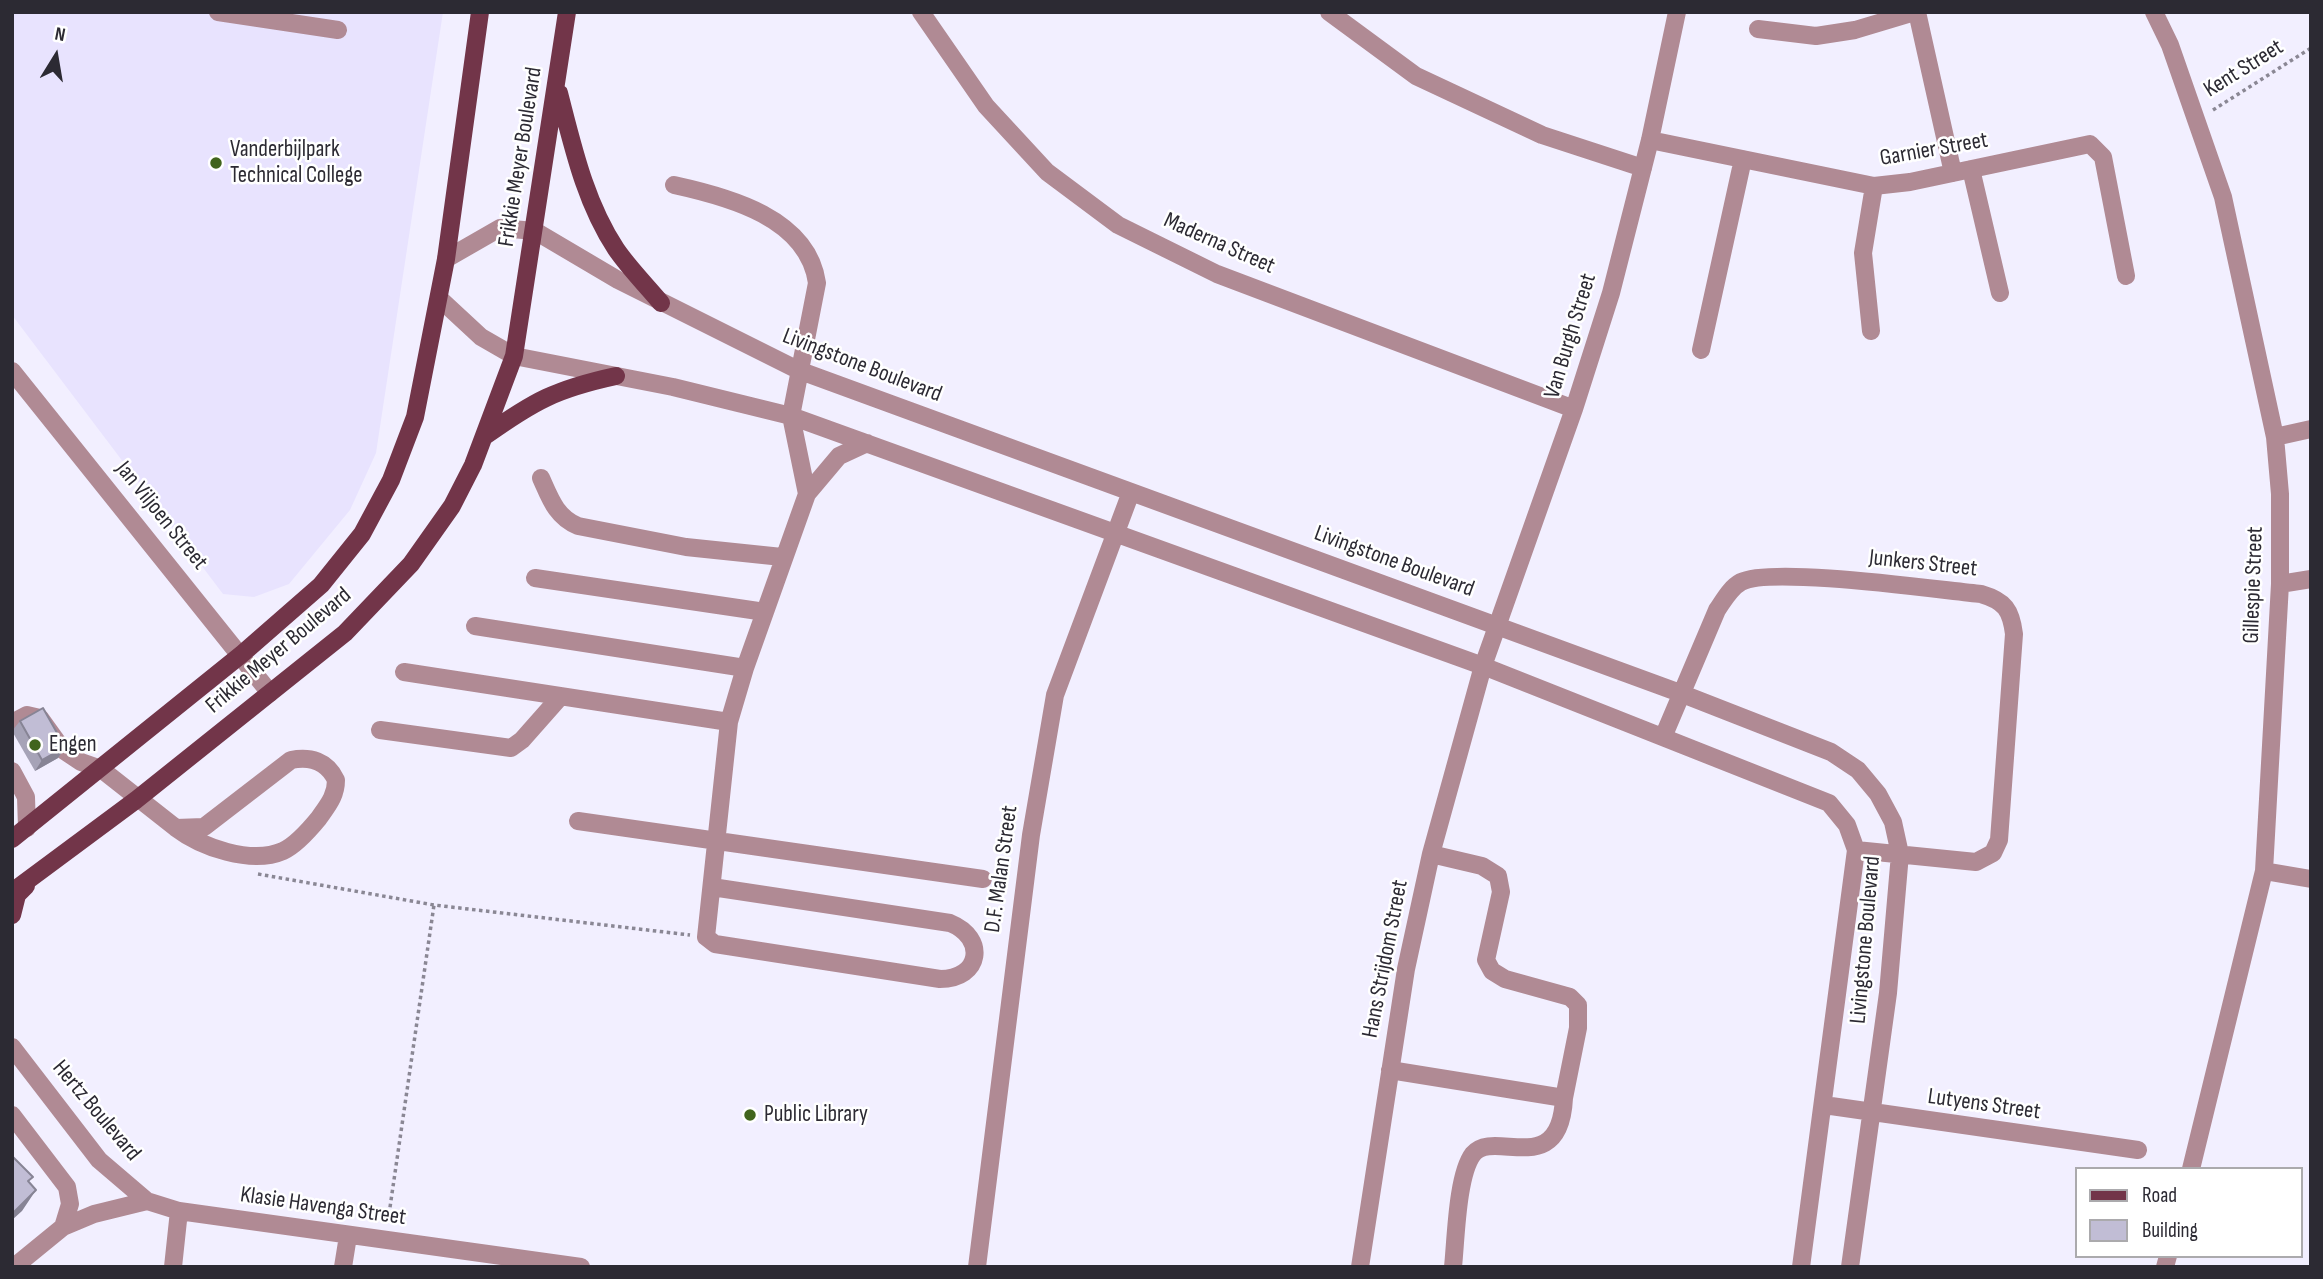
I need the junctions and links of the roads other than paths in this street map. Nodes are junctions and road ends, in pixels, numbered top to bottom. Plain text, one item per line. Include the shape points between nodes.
1 (218, 12) edge
2 (480, 12) edge
3 (567, 12) edge
4 (921, 12) edge
5 (1329, 12) edge
6 (1677, 12) edge
7 (1916, 12) edge
8 (2154, 12) edge
9 (1758, 29) dead end
10 (338, 30) dead end
11 (557, 86) junction
12 (1650, 140) junction
13 (1743, 159) junction
14 (1643, 168) junction
15 (1971, 169) junction
16 (1953, 173) junction
17 (674, 185) dead end
18 (1874, 186) junction
19 (535, 231) junction
20 (446, 259) junction
21 (2126, 276) dead end
22 (2000, 293) dead end
23 (440, 299) junction
24 (661, 303) junction
25 (1871, 331) dead end
26 (1701, 350) dead end
27 (514, 356) junction
28 (798, 370) junction
29 (12, 371) edge
30 (616, 376) junction
31 (1574, 409) junction
32 (791, 416) junction
33 (2311, 429) edge
34 (485, 436) junction
35 (2275, 438) junction
36 (867, 443) junction
37 (541, 478) dead end
38 (1131, 492) junction
39 (807, 494) junction
40 (1116, 534) junction
41 (782, 558) junction
42 (535, 578) dead end
43 (2311, 579) edge
44 (2280, 584) junction
45 (765, 612) junction
46 (475, 626) dead end
47 (1497, 626) junction
48 (242, 654) junction
49 (1483, 666) junction
50 (745, 668) junction
51 (404, 673) dead end
52 (270, 693) junction
53 (1680, 693) junction
54 (560, 697) junction
55 (729, 722) junction
56 (12, 723) edge
57 (380, 730) dead end
58 (1664, 735) junction
59 (102, 769) junction
60 (12, 771) edge
61 (136, 800) junction
62 (578, 821) dead end
63 (176, 828) junction
64 (20, 834) edge
65 (717, 840) junction
66 (1856, 850) junction
67 (1431, 854) junction
68 (1900, 854) junction
69 (2264, 871) junction
70 (37, 873) junction
71 (982, 879) dead end
72 (2311, 879) edge
73 (712, 887) junction
74 (12, 892) edge
75 (12, 915) edge
76 (12, 1047) edge
77 (1390, 1070) junction
78 (1564, 1098) junction
79 (1824, 1105) junction
80 (1871, 1114) junction
81 (12, 1115) edge
82 (2138, 1150) dead end
83 (2191, 1167) edge
84 (147, 1201) junction
85 (179, 1211) junction
86 (64, 1227) junction
87 (348, 1236) junction
88 (515, 1262) edge
89 (14, 1267) edge
90 (173, 1267) edge
91 (343, 1267) edge
92 (581, 1267) edge
93 (977, 1267) edge
94 (1360, 1267) edge
95 (1452, 1267) edge
96 (1801, 1267) edge
97 (1850, 1267) edge

1 - 10 street
2 - 20 main road, Frikkie Meyer Boulevard
3 - 11 main road, Frikkie Meyer Boulevard
4 - 31 street, Maderna Street via 986,106 1021,144 1047,172 1118,225 1217,274
5 - 14 street via 1416,76 1542,135
6 - 12 street, Van Burgh Street
7 - 9 street via 1816,36
7 - 16 street
8 - 35 street, Gillespie Street via 2223,197
11 - 19 main road, Frikkie Meyer Boulevard
11 - 24 main road via 597,215 617,250
12 - 13 street, Garnier Street
12 - 14 street, Van Burgh Street
13 - 18 street, Garnier Street
13 - 26 street
14 - 31 street, Van Burgh Street via 1611,293
15 - 16 street, Garnier Street
15 - 21 street, Garnier Street via 2084,144 2095,147 2103,157
15 - 22 street
16 - 18 street, Garnier Street
17 - 28 street via 776,219 803,248 817,283
18 - 25 street via 1863,253
19 - 20 street, Livingstone Boulevard via 500,228
19 - 24 street, Livingstone Boulevard
19 - 27 main road, Frikkie Meyer Boulevard
20 - 23 main road, Frikkie Meyer Boulevard
23 - 27 street, Livingstone Boulevard via 468,327
23 - 48 main road, Frikkie Meyer Boulevard via 415,417 391,480 362,534 321,585
24 - 28 street, Livingstone Boulevard
27 - 30 street, Livingstone Boulevard
27 - 34 main road, Frikkie Meyer Boulevard
28 - 32 street
28 - 38 street, Livingstone Boulevard
29 - 48 street, Jan Viljoen Street
30 - 32 street, Livingstone Boulevard
30 - 34 main road via 534,401
31 - 47 street, Van Burgh Street
32 - 36 street, Livingstone Boulevard
32 - 39 street
33 - 35 street
34 - 52 main road, Frikkie Meyer Boulevard via 452,506 411,564 345,633
35 - 44 street, Gillespie Street
36 - 39 street via 839,456
36 - 40 street, Livingstone Boulevard
37 - 41 street via 557,512 564,521 578,526 686,547
38 - 40 street, D.F. Malan Street
38 - 47 street, Livingstone Boulevard
39 - 41 street
40 - 49 street, Livingstone Boulevard
40 - 93 street, D.F. Malan Street via 1055,695 1031,835
41 - 45 street
42 - 45 street
43 - 44 street
44 - 69 street, Gillespie Street
45 - 50 street
46 - 50 street
47 - 49 street, Van Burgh Street
47 - 53 street, Livingstone Boulevard
48 - 52 street, Jan Viljoen Street
48 - 59 main road, Frikkie Meyer Boulevard
49 - 58 street, Livingstone Boulevard
49 - 67 street, Hans Strijdom Street
50 - 55 street
51 - 54 street
52 - 61 main road, Frikkie Meyer Boulevard
53 - 58 street, Junkers Street
53 - 68 street, Livingstone Boulevard via 1831,752 1858,770 1893,822
53 - 68 street, Junkers Street via 1728,592 1756,577 1852,581 1998,599 2012,616 2014,634 1998,840 1993,853 1976,862
54 - 55 street
54 - 57 street via 511,748
55 - 65 street
56 - 59 street via 34,715 63,750
58 - 66 street, Livingstone Boulevard via 1829,803 1847,825
59 - 61 street
59 - 64 main road, Frikkie Meyer Boulevard
60 - 64 street via 26,797
61 - 63 street
61 - 70 main road, Frikkie Meyer Boulevard
62 - 65 street
63 - 63 street via 204,827 291,761 310,759 327,766 336,780 331,801 314,824 287,849 269,855 199,843
65 - 71 street
65 - 73 street
66 - 68 street, Junkers Street
66 - 79 street, Livingstone Boulevard
67 - 77 street, Hans Strijdom Street
67 - 78 street via 1482,866 1498,876 1501,892 1486,960 1492,971 1570,997 1578,1005
68 - 80 street, Livingstone Boulevard
69 - 72 street
69 - 83 street, Gillespie Street
70 - 74 main road, Frikkie Meyer Boulevard
70 - 75 main road via 18,895
73 - 73 street via 950,923 970,934 974,955 964,974 940,979 715,944 706,937
76 - 84 street, Hertz Boulevard via 99,1160
77 - 78 street
77 - 94 street, Hans Strijdom Street
78 - 95 street via 1559,1121 1543,1144 1529,1150 1486,1146 1475,1152 1464,1178
79 - 80 street, Lutyens Street
79 - 96 street, Livingstone Boulevard
80 - 82 street, Lutyens Street
80 - 97 street, Livingstone Boulevard
81 - 86 street via 67,1187 70,1204
84 - 85 street, Klasie Havenga Street
84 - 86 street
85 - 87 street, Klasie Havenga Street
85 - 90 street
86 - 89 street
87 - 88 street, Klasie Havenga Street
87 - 91 street
88 - 92 street, Klasie Havenga Street

